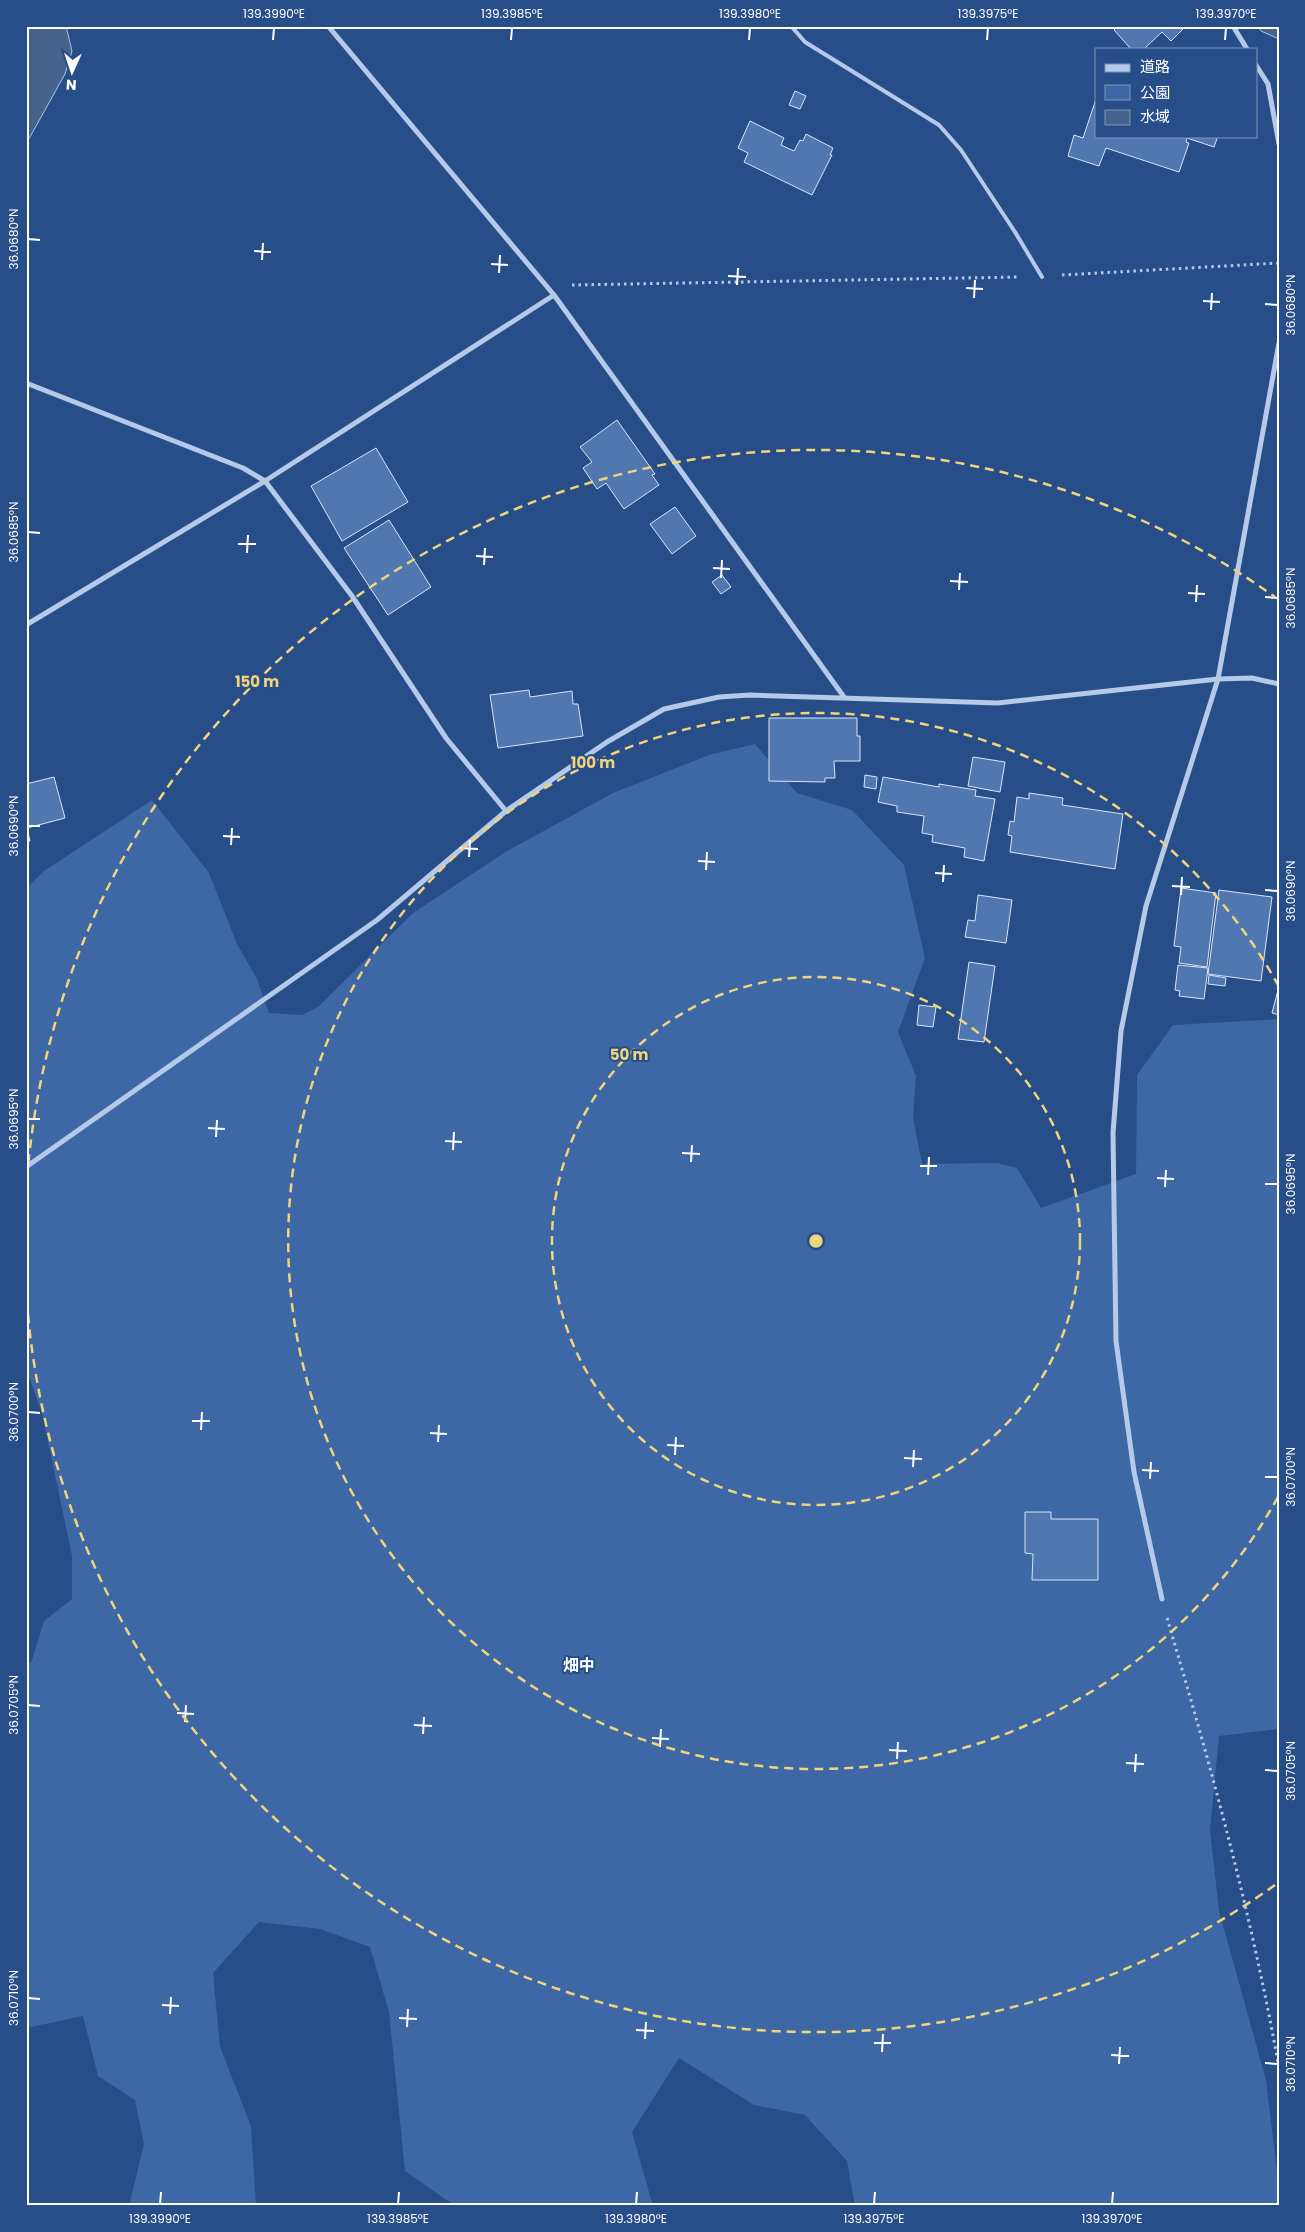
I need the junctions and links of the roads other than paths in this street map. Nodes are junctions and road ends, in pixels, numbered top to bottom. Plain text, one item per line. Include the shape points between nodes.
1 (328, 26) edge
2 (791, 26) edge
3 (1233, 26) edge
4 (1245, 48) edge
5 (1258, 68) edge
6 (1279, 144) edge
7 (1042, 277) road end
8 (554, 295) junction
9 (1279, 343) edge
10 (26, 383) edge
11 (265, 481) junction
12 (26, 625) edge
13 (1218, 679) junction
14 (1279, 684) edge
15 (844, 697) junction
16 (506, 811) junction
17 (26, 1167) edge
18 (1162, 1598) road end

1 - 8 street
2 - 7 lane via 805,42 939,125 961,150
3 - 4 street
5 - 6 street via 1268,84
8 - 11 street
8 - 15 street
9 - 13 street
10 - 11 street via 243,468
11 - 12 street
11 - 16 street via 352,596 446,738
13 - 14 street via 1252,678
13 - 15 street via 998,703
13 - 18 street via 1137,942 1121,1031 1113,1133 1116,1340 1134,1472
15 - 16 street via 719,696 664,710 607,742
16 - 17 street via 377,920

